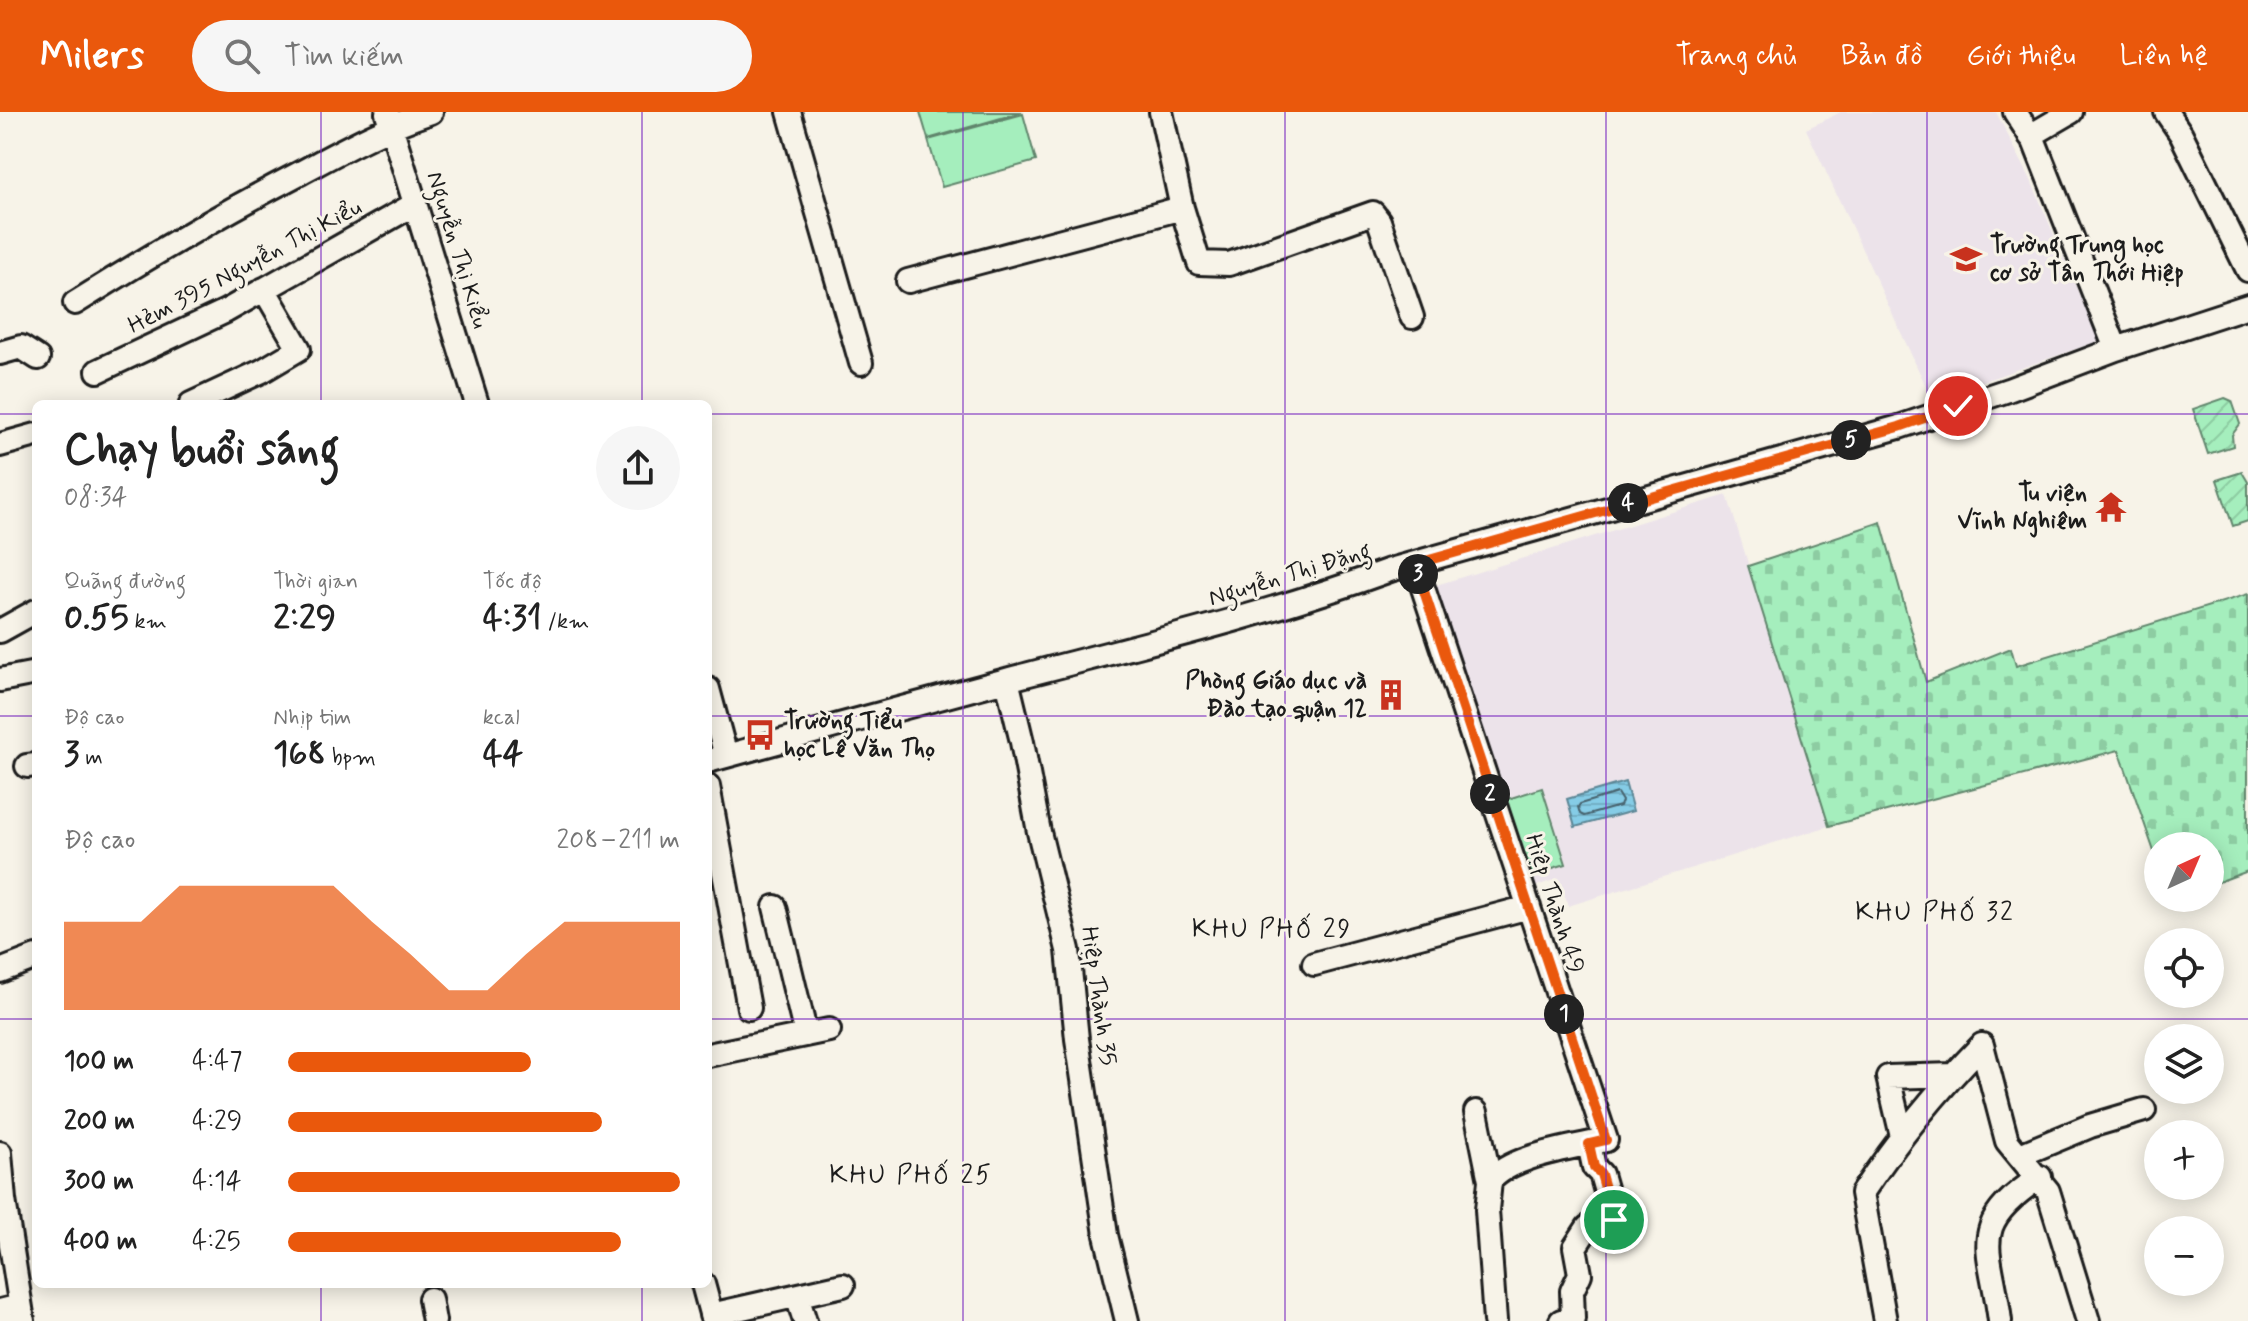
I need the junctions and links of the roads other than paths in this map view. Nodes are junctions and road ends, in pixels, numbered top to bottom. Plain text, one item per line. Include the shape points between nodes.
1 (431, 112) edge
2 (789, 112) edge
3 (1161, 112) edge
4 (2015, 112) edge
5 (2071, 112) edge
6 (2166, 112) edge
7 (389, 119) edge
8 (2030, 136) junction
9 (415, 204) junction
10 (1182, 208) junction
11 (2248, 270) edge
12 (908, 281) dead end
13 (264, 289) junction
14 (75, 303) dead end
15 (2248, 306) edge
16 (1412, 317) dead end
17 (2116, 349) junction
18 (0, 353) edge
19 (38, 358) dead end
20 (861, 363) dead end
21 (98, 371) dead end
22 (200, 400) edge
23 (476, 400) edge
24 (32, 436) edge
25 (0, 445) edge
26 (1415, 564) junction
27 (32, 613) edge
28 (0, 631) edge
29 (32, 674) edge
30 (0, 680) edge
31 (1007, 680) junction
32 (712, 720) edge
33 (717, 759) edge
34 (712, 808) edge
35 (775, 907) dead end
36 (1529, 907) junction
37 (32, 959) edge
38 (1314, 964) dead end
39 (0, 971) edge
40 (749, 1008) dead end
41 (829, 1030) dead end
42 (806, 1035) junction
43 (712, 1054) edge
44 (1953, 1075) junction
45 (2144, 1110) dead end
46 (1476, 1112) dead end
47 (1902, 1136) junction
48 (1589, 1144) junction
49 (0, 1153) edge
50 (2020, 1155) junction
51 (2040, 1177) junction
52 (1490, 1181) junction
53 (2, 1201) edge
54 (843, 1285) dead end
55 (704, 1288) edge
56 (797, 1296) junction
57 (14, 1313) edge
58 (712, 1318) edge
59 (2088, 1319) edge
60 (805, 1321) edge
61 (1127, 1321) edge
62 (1495, 1321) edge
63 (1561, 1321) edge
64 (1885, 1321) edge
65 (2000, 1321) edge

1 - 7 street
2 - 20 street
3 - 10 street
4 - 8 street
5 - 8 street
6 - 11 street
7 - 9 street, Nguyễn Thị Kiểu
7 - 14 street
8 - 17 street
9 - 13 street, Hẻm 395 Nguyễn Thị Kiểu
9 - 23 street, Nguyễn Thị Kiểu
10 - 12 street
10 - 16 street via 1199,263 1229,264 1376,213
13 - 21 street, Hẻm 395 Nguyễn Thị Kiểu
13 - 22 street via 299,349
15 - 17 street, Nguyễn Thị Đặng
17 - 26 street, Nguyễn Thị Đặng via 1899,427
18 - 19 street via 21,347
24 - 25 street
26 - 31 street, Nguyễn Thị Đặng via 1149,645
26 - 36 street, Hiệp Thành 49
27 - 28 street
29 - 30 street
31 - 33 street, Nguyễn Thị Đặng
31 - 61 street, Hiệp Thành 35 via 1068,950 1106,1235
32 - 33 street
34 - 40 street
35 - 42 street
36 - 38 street
36 - 48 street, Hiệp Thành 49 via 1606,1140
37 - 39 street
41 - 42 street
42 - 43 street
44 - 47 street
44 - 47 street via 1888,1077
44 - 50 street via 1982,1045 2007,1141
45 - 50 street
46 - 52 street
47 - 64 street via 1862,1193
48 - 52 street via 1500,1169
48 - 63 street via 1614,1220 1588,1227 1578,1241 1580,1274 1572,1291 1573,1319
49 - 53 street
50 - 51 street
51 - 59 street
51 - 65 street via 2001,1208 1986,1235
52 - 62 street via 1487,1210
53 - 57 street
54 - 56 street
55 - 58 street
56 - 58 street
56 - 60 street

